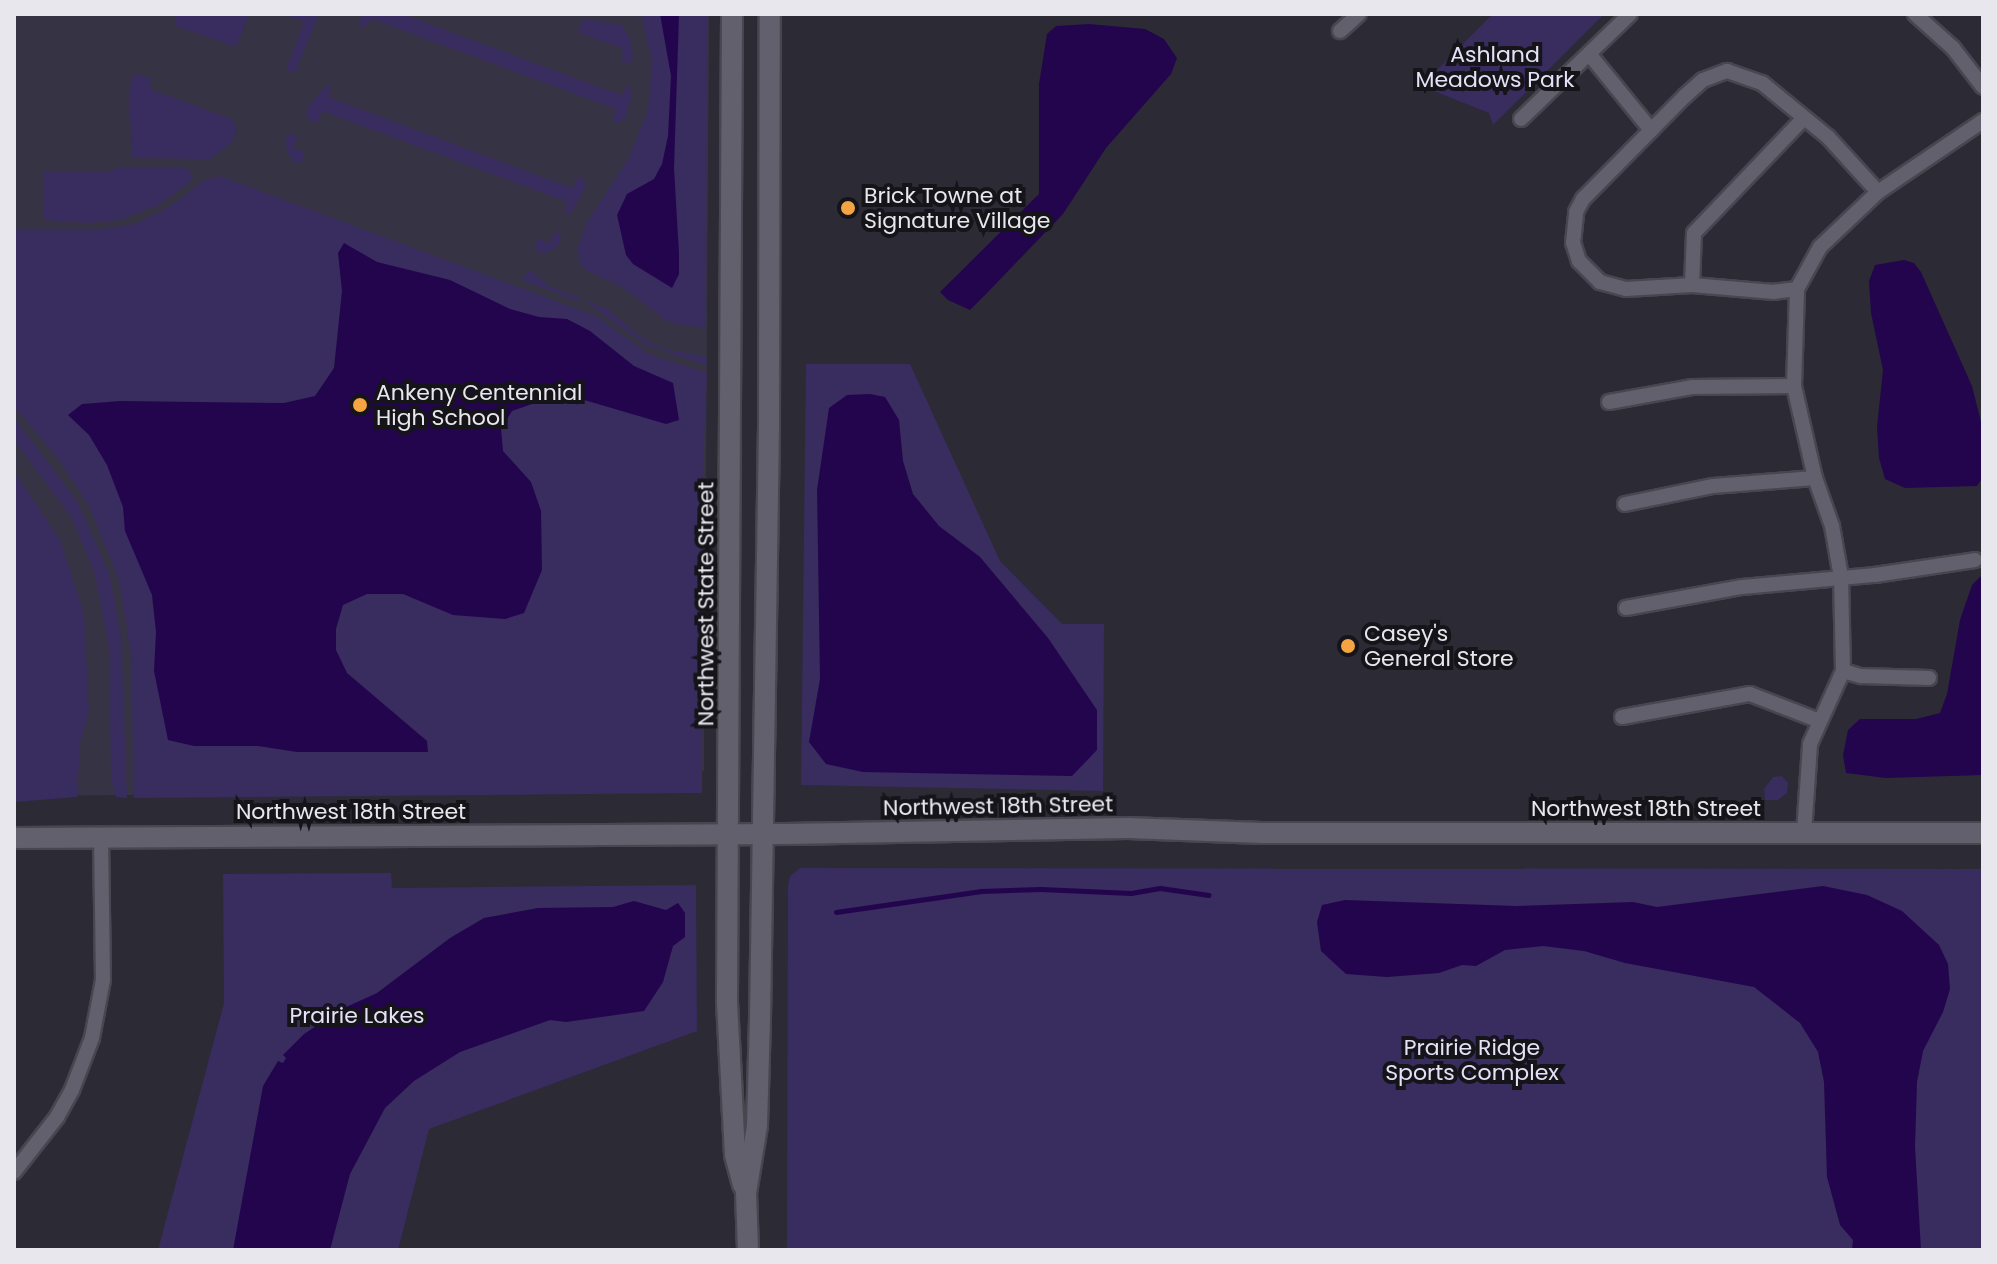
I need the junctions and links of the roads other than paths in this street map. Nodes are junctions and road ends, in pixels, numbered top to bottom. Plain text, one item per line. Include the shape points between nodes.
1 (732, 14) edge
2 (770, 14) edge
3 (1359, 14) edge
4 (1630, 14) edge
5 (1915, 14) edge
6 (1340, 31) dead end
7 (1590, 55) junction
8 (1983, 87) edge
9 (1804, 118) junction
10 (1521, 119) dead end
11 (1983, 121) edge
12 (1651, 130) junction
13 (1878, 192) junction
14 (1692, 285) junction
15 (1797, 289) junction
16 (1794, 386) junction
17 (1609, 402) dead end
18 (1815, 478) junction
19 (1625, 504) dead end
20 (1975, 560) dead end
21 (1841, 577) junction
22 (1626, 608) dead end
23 (1843, 671) junction
24 (1929, 678) dead end
25 (1622, 717) dead end
26 (1817, 720) junction
27 (761, 833) junction
28 (1804, 833) junction
29 (1983, 833) edge
30 (728, 834) junction
31 (101, 837) junction
32 (14, 838) edge
33 (14, 1172) edge
34 (746, 1193) junction
35 (748, 1250) edge

1 - 30 main road, Northwest State Street
2 - 27 main road, Northwest State Street
3 - 6 street
4 - 7 street
5 - 8 street via 1953,48
7 - 10 street
7 - 12 street
9 - 12 street via 1762,83 1727,71 1703,80
9 - 13 street via 1856,164
9 - 14 street via 1694,233
11 - 13 street
12 - 14 street via 1583,199 1573,243 1579,261 1600,282 1626,289
13 - 15 street via 1820,247
14 - 15 street
15 - 16 street
16 - 17 street via 1692,387
16 - 18 street
18 - 19 street via 1713,486
18 - 21 street via 1832,526
20 - 21 street
21 - 22 street via 1742,587
21 - 23 street
23 - 24 street
23 - 26 street
25 - 26 street via 1750,694
26 - 28 street via 1810,744
27 - 28 main road, Northwest 18th Street via 1128,828 1262,833
27 - 30 main road, Northwest 18th Street
27 - 34 main road, Northwest State Street via 757,1126
28 - 29 main road, Northwest 18th Street
30 - 31 main road, Northwest 18th Street
30 - 34 main road, Northwest State Street via 727,1002 735,1155
31 - 32 main road, Northwest 18th Street
31 - 33 street via 103,980 92,1038 57,1117
34 - 35 main road, Northwest State Street

